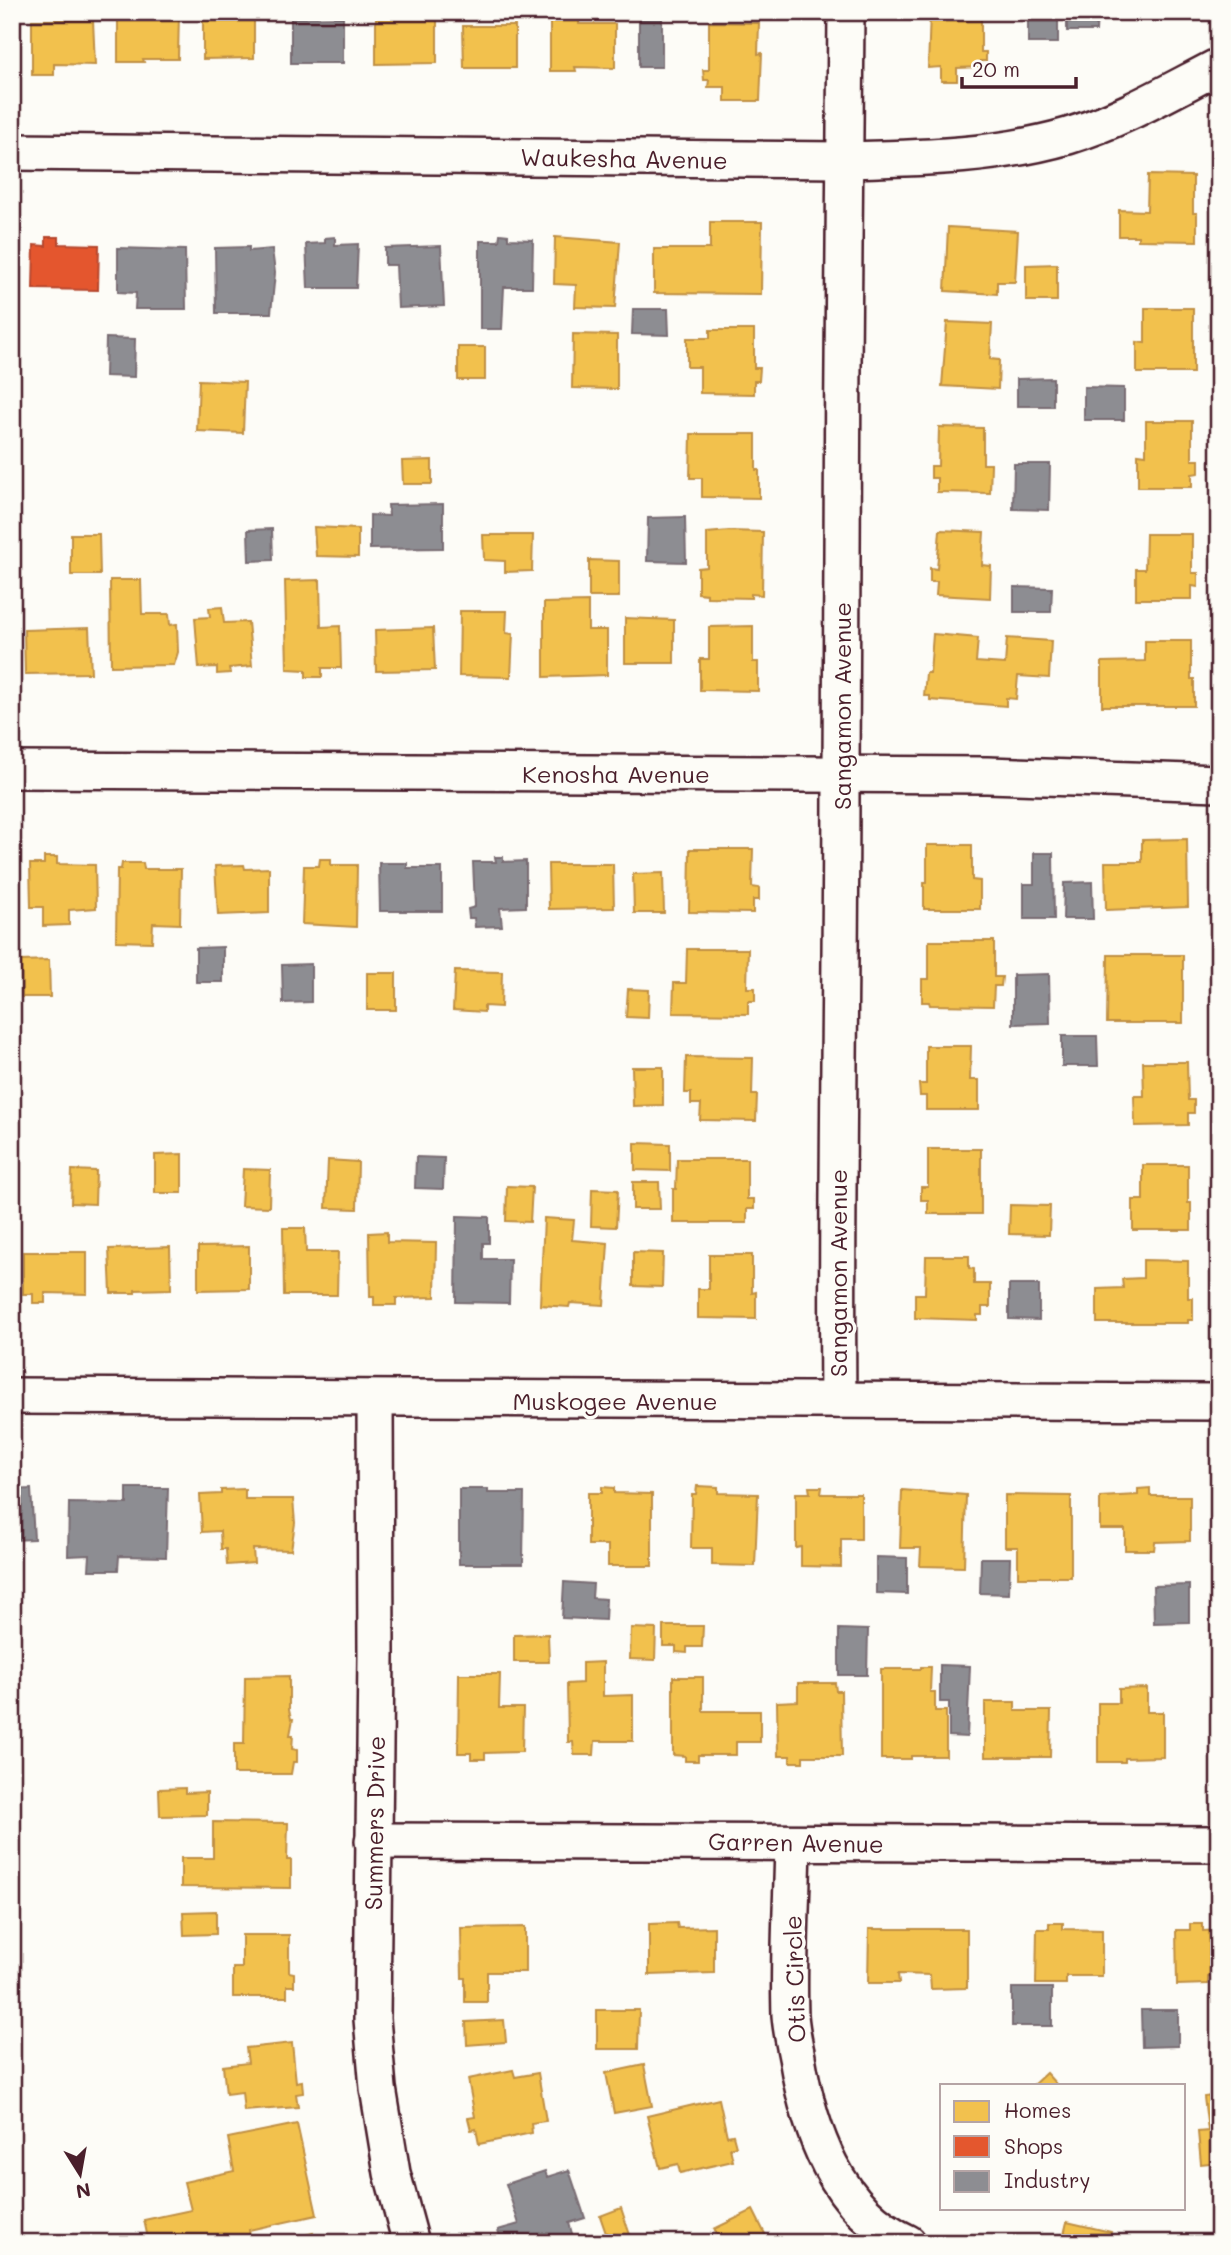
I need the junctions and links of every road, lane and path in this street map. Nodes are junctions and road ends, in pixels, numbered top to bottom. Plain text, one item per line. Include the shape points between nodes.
1 (846, 12) edge
2 (1219, 66) edge
3 (12, 152) edge
4 (844, 160) junction
5 (12, 769) edge
6 (842, 774) junction
7 (1219, 783) edge
8 (12, 1396) edge
9 (375, 1399) junction
10 (838, 1400) junction
11 (1219, 1402) edge
12 (373, 1841) junction
13 (793, 1843) junction
14 (1219, 1844) edge
15 (411, 2243) edge
16 (908, 2243) edge

1 - 4 street, Sangamon Avenue
2 - 4 street, Waukesha Avenue via 1115,119 1067,136 992,152
3 - 4 street, Waukesha Avenue
4 - 6 street, Sangamon Avenue
5 - 6 street, Kenosha Avenue
6 - 7 street, Kenosha Avenue
6 - 10 street, Sangamon Avenue
8 - 9 street, Muskogee Avenue
9 - 10 street, Muskogee Avenue
9 - 12 street, Summers Drive
10 - 11 street, Muskogee Avenue
12 - 13 street, Garren Avenue
12 - 15 street, Summers Drive via 372,2019 378,2088 392,2173
13 - 14 street, Garren Avenue
13 - 16 street, Otis Circle via 790,2017 801,2083 824,2156 839,2183 864,2213

